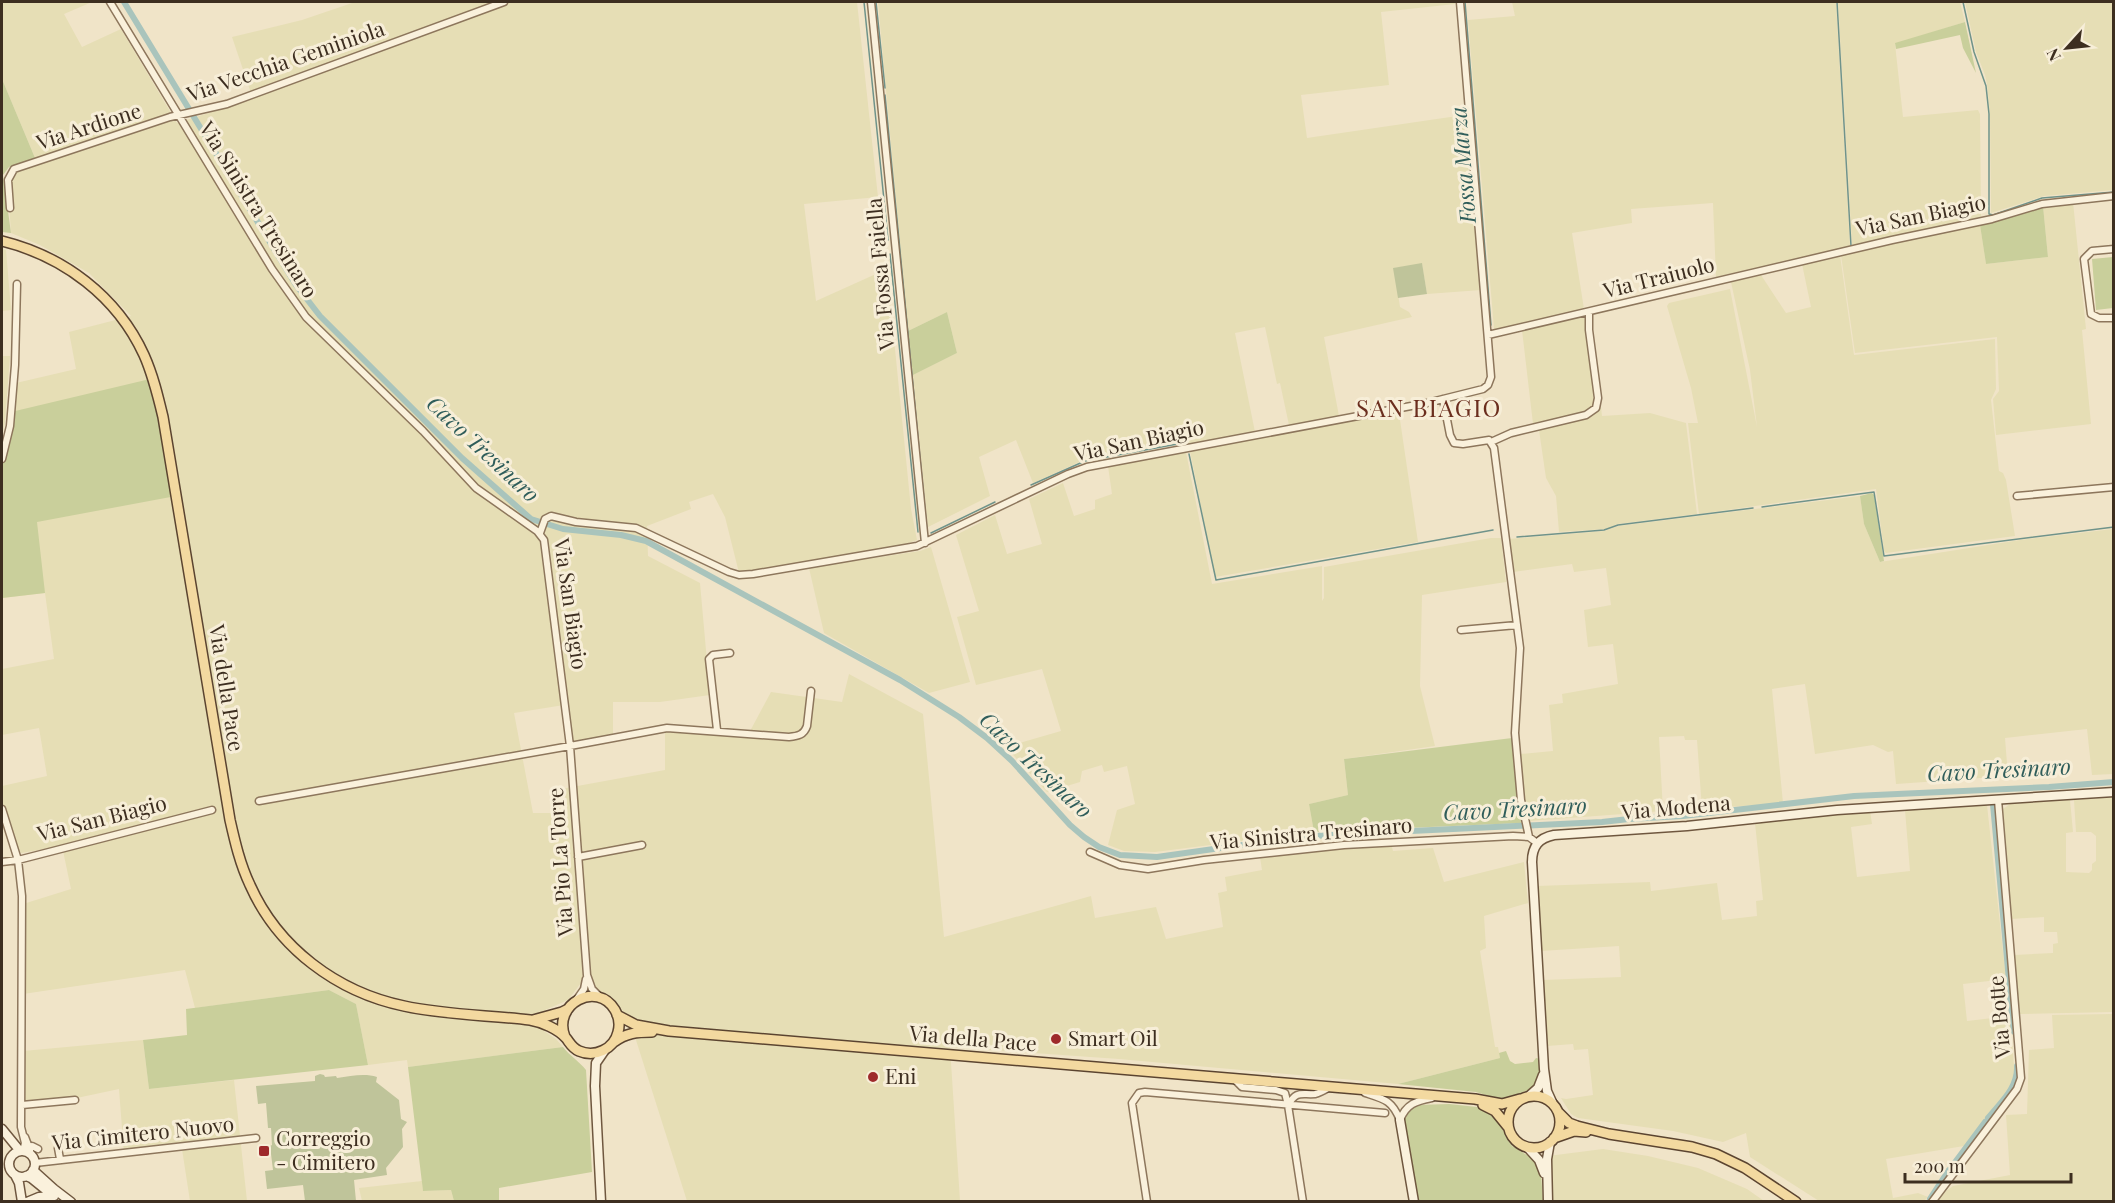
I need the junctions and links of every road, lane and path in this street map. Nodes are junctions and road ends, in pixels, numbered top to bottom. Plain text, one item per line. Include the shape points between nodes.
1 (110, 2) edge
2 (504, 2) edge
3 (872, 2) edge
4 (1460, 2) edge
5 (181, 115) junction
6 (2114, 196) edge
7 (10, 208) dead end
8 (2, 241) edge
9 (2114, 249) edge
10 (1737, 276) joint
11 (17, 284) dead end
12 (1589, 312) junction
13 (2114, 318) edge
14 (1488, 335) junction
15 (1443, 399) junction
16 (1491, 442) junction
17 (2, 459) edge
18 (2114, 487) edge
19 (2017, 496) dead end
20 (542, 527) junction
21 (925, 543) junction
22 (1517, 625) junction
23 (1461, 630) dead end
24 (730, 653) dead end
25 (811, 691) dead end
26 (717, 730) junction
27 (570, 746) junction
28 (2114, 792) edge
29 (1998, 800) junction
30 (259, 801) dead end
31 (2, 809) edge
32 (212, 810) dead end
33 (1528, 835) junction
34 (1537, 843) junction
35 (642, 845) dead end
36 (1090, 852) dead end
37 (578, 857) junction
38 (18, 860) junction
39 (2, 862) edge
40 (587, 975) junction
41 (602, 999) junction
42 (576, 1001) junction
43 (568, 1009) junction
44 (617, 1015) junction
45 (533, 1020) junction
46 (669, 1032) junction
47 (565, 1037) junction
48 (614, 1042) junction
49 (605, 1049) junction
50 (583, 1052) junction
51 (1544, 1069) junction
52 (1235, 1080) junction
53 (595, 1086) junction
54 (1330, 1087) junction
55 (1353, 1089) junction
56 (1530, 1095) junction
57 (1441, 1096) junction
58 (1454, 1098) junction
59 (1520, 1099) junction
60 (75, 1100) dead end
61 (1552, 1102) junction
62 (22, 1105) junction
63 (1288, 1105) junction
64 (1385, 1113) dead end
65 (1559, 1113) junction
66 (1400, 1120) junction
67 (1508, 1128) junction
68 (2, 1129) edge
69 (1609, 1134) junction
70 (2, 1135) edge
71 (256, 1138) dead end
72 (1552, 1140) junction
73 (1527, 1147) junction
74 (58, 1148) dead end
75 (38, 1149) dead end
76 (26, 1151) junction
77 (10, 1159) junction
78 (60, 1159) junction
79 (26, 1172) junction
80 (1547, 1185) junction
81 (57, 1199) edge
82 (22, 1202) edge
83 (27, 1202) edge
84 (71, 1202) edge
85 (601, 1202) edge
86 (1147, 1202) edge
87 (1303, 1202) edge
88 (1414, 1202) edge
89 (1548, 1202) edge
90 (1796, 1202) edge
91 (1932, 1202) edge

1 - 5 street, Via Sinistra Tresinaro
2 - 5 street, Via Vecchia Geminiola via 227,104
3 - 21 street, Via Fossa Faiella
4 - 14 street
5 - 7 street, Via Ardione via 14,169 8,180
5 - 20 street, Via Sinistra Tresinaro via 272,269 306,317 476,488
6 - 10 street, Via San Biagio via 2042,204 1992,219
8 - 45 main road, Via della Pace via 53,260 86,281 128,326 147,363 163,417 230,820 244,872 268,917 316,967 366,995 425,1010
9 - 13 street via 2092,251 2085,259 2091,314
10 - 12 street, Via Traiuolo
11 - 17 street via 10,426
12 - 14 street, Via Traiuolo
12 - 16 street via 1596,408 1586,415 1504,435
14 - 15 street, Via San Biagio via 1488,385
15 - 16 street via 1454,443
15 - 21 street, Via San Biagio via 1087,467
16 - 22 street
18 - 19 street
20 - 21 street, Via San Biagio via 551,516 636,528 719,568 743,575 903,550
20 - 27 street, Via San Biagio
22 - 23 street
22 - 33 street via 1520,662 1515,733
24 - 26 street via 709,659
25 - 26 street via 807,726 799,736
26 - 27 street via 667,728
27 - 30 street
27 - 37 street, Via Pio La Torre
28 - 29 street, Via Modena
29 - 34 street, Via Modena via 1554,835
29 - 91 street, Via Botte via 2021,1078 2017,1089
31 - 38 street
32 - 38 street, Via San Biagio
33 - 34 street
33 - 36 street, Via Sinistra Tresinaro via 1344,845 1148,869 1120,865
34 - 51 street via 1532,862
35 - 37 street
37 - 40 street, Via Pio La Torre
38 - 39 street, Via San Biagio
38 - 62 street via 22,896
40 - 41 street, Via Pio La Torre via 592,989
40 - 42 street, Via Pio La Torre
41 - 42 main road
41 - 44 main road
42 - 43 main road
43 - 45 main road, Via della Pace
43 - 47 main road via 562,1023
44 - 46 main road, Via della Pace via 636,1025
44 - 48 main road via 619,1029
45 - 47 main road, Via della Pace
46 - 48 main road, Via della Pace via 635,1032
46 - 52 main road, Via della Pace
47 - 50 main road
48 - 49 main road
49 - 50 main road
49 - 53 street via 596,1063
50 - 53 street
51 - 56 street via 1538,1088
51 - 61 street
52 - 54 main road, Via della Pace
52 - 63 street via 1242,1087 1285,1093
53 - 85 street
54 - 55 main road, Via della Pace
54 - 63 street via 1317,1094 1293,1096
55 - 57 main road, Via della Pace
55 - 66 street via 1389,1102
56 - 59 main road, Via della Pace
56 - 61 main road
57 - 58 main road, Via della Pace
57 - 66 street via 1415,1101
58 - 59 main road, Via della Pace via 1502,1104
58 - 67 main road, Via della Pace via 1495,1110
59 - 67 main road via 1509,1112
60 - 62 street
61 - 65 main road
62 - 76 street
63 - 64 street
63 - 86 street via 1145,1092 1136,1095 1132,1103
63 - 87 street
65 - 69 main road via 1569,1123
65 - 72 main road via 1560,1124
66 - 88 street
67 - 73 main road, Via della Pace via 1515,1140
68 - 76 street
69 - 72 main road via 1574,1131
69 - 90 main road via 1716,1154
70 - 77 street
71 - 78 street, Via Cimitero Nuovo
72 - 73 main road via 1539,1148
72 - 80 street
73 - 80 street via 1541,1164
74 - 78 street
75 - 76 street via 32,1146
76 - 77 street
76 - 79 street
77 - 79 street via 10,1169
78 - 79 street, Via Cimitero Nuovo
79 - 81 street
79 - 82 street via 19,1183
79 - 84 street
80 - 89 street
81 - 83 street via 39,1197

